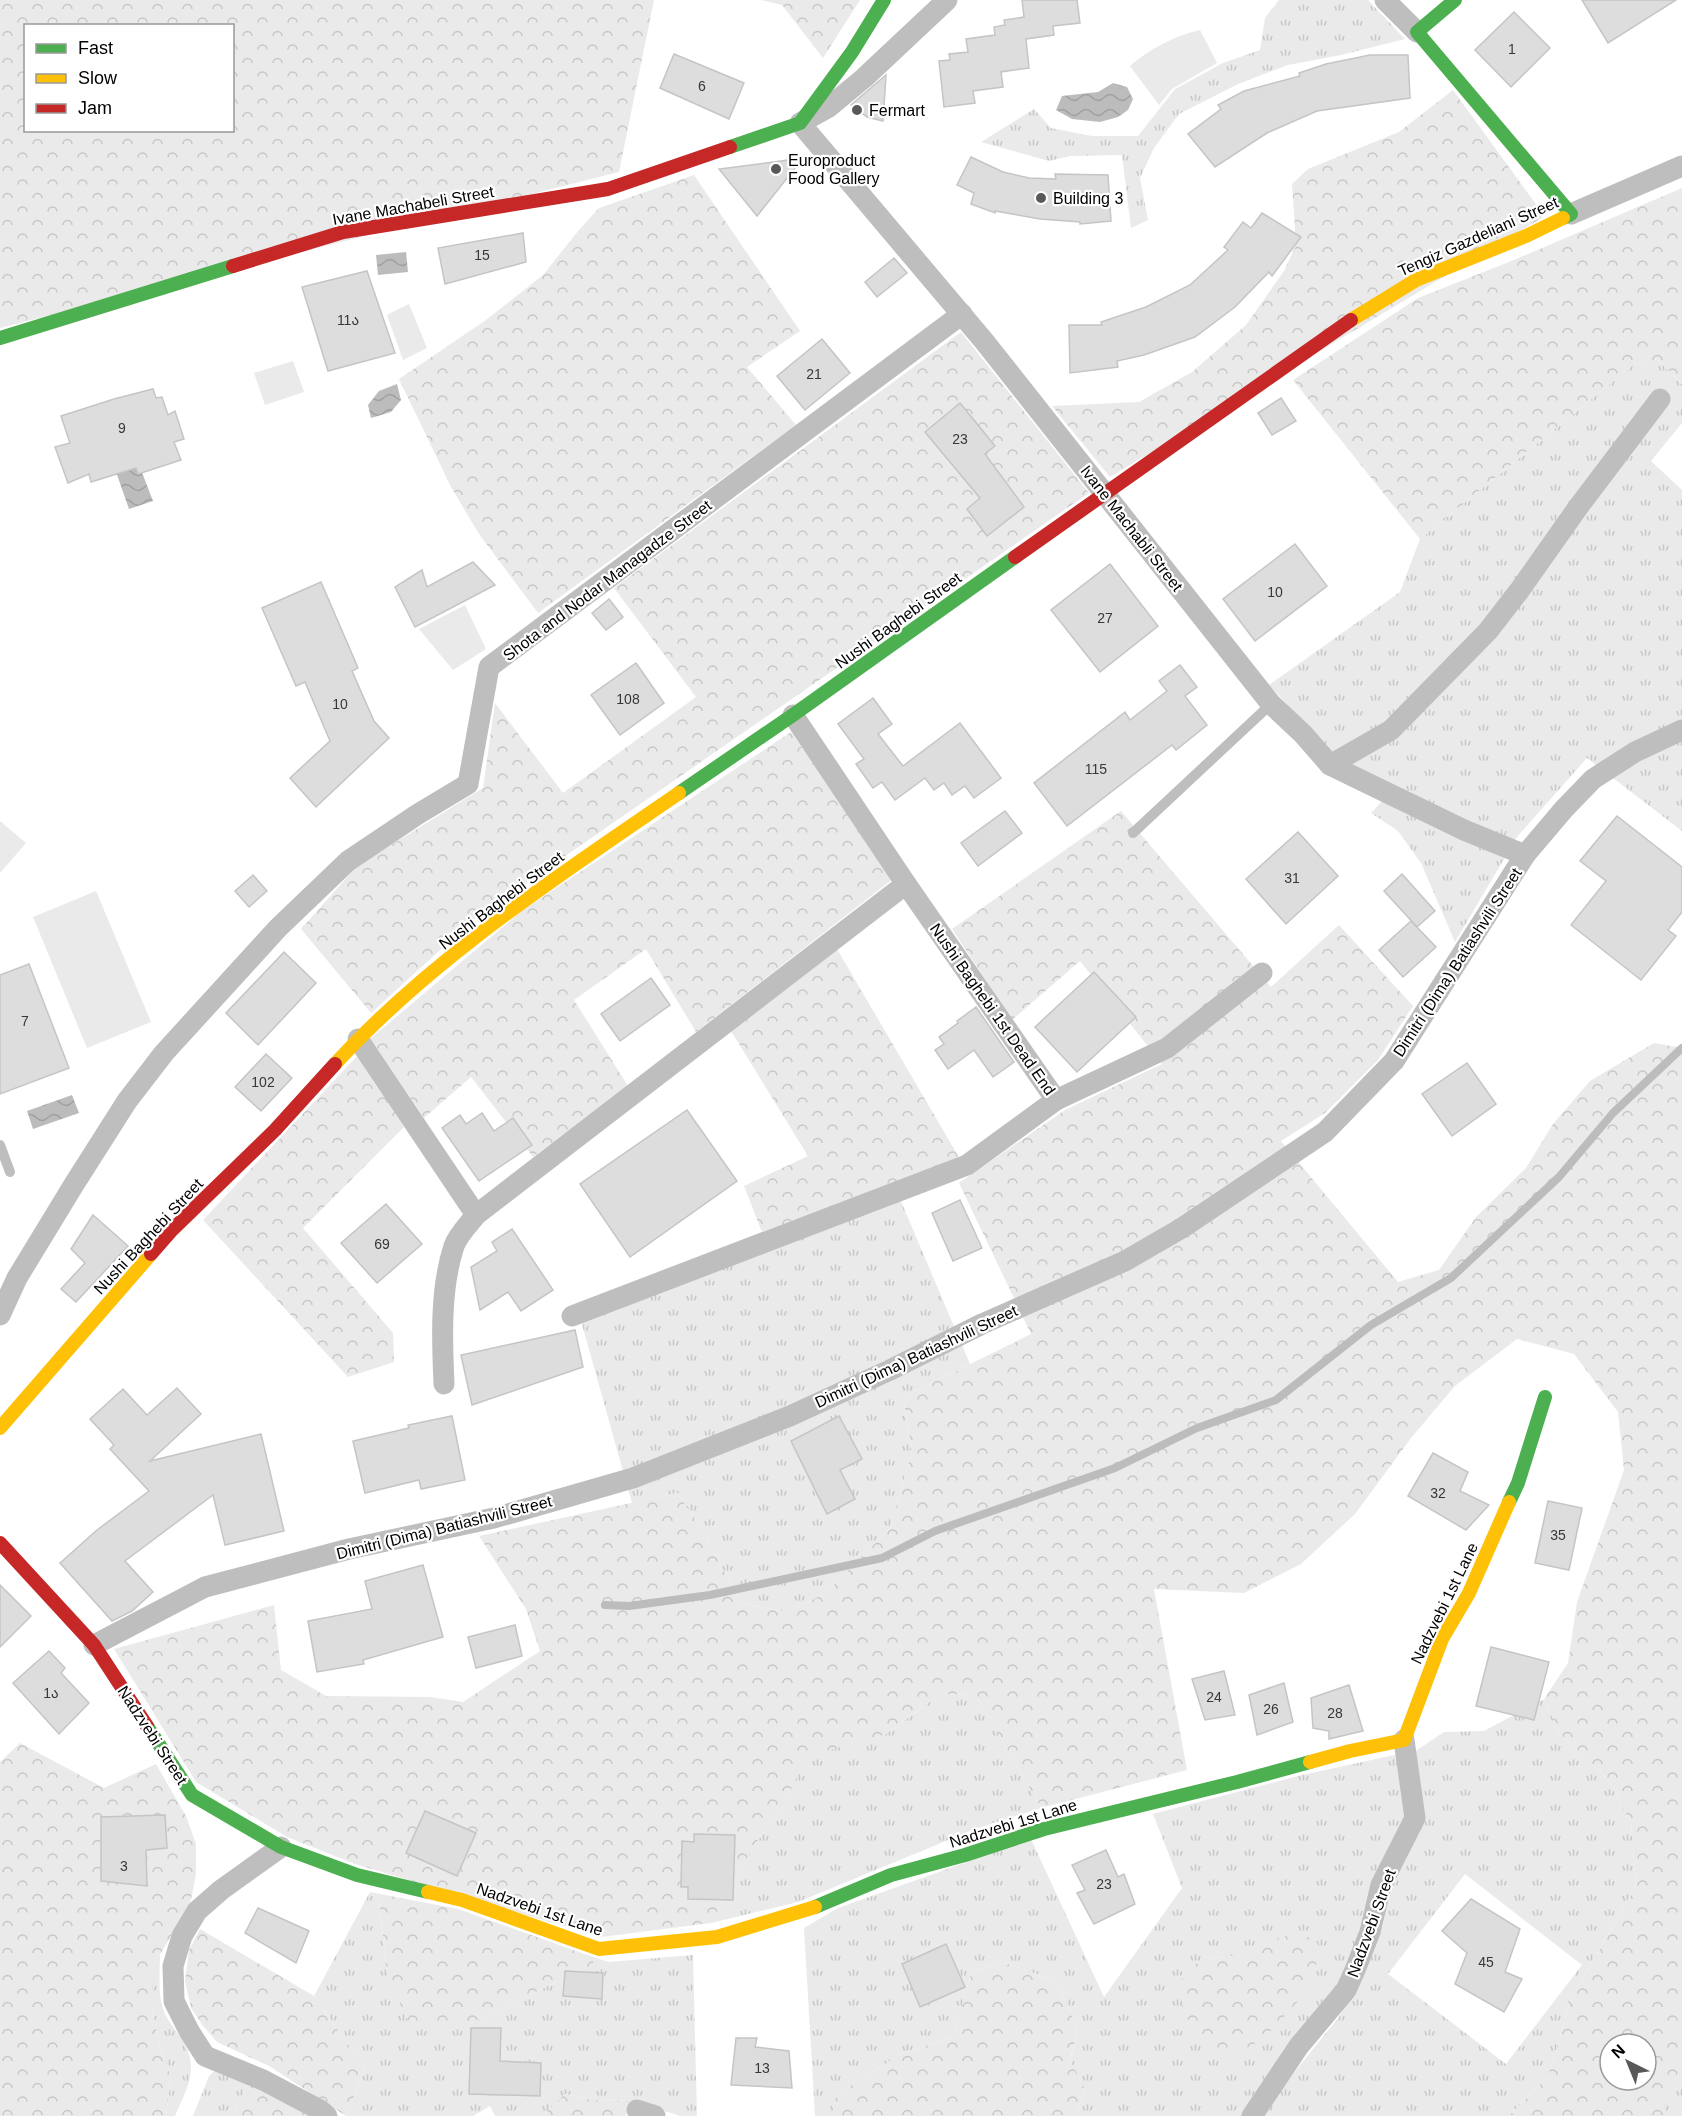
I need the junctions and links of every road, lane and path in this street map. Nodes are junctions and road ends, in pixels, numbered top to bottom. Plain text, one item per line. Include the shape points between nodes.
1 (884, 0) edge
2 (947, 0) edge
3 (1385, 0) edge
4 (1455, 0) edge
5 (1417, 32) junction
6 (800, 123) junction
7 (1682, 166) edge
8 (1571, 214) junction
9 (962, 314) junction
10 (0, 338) edge
11 (1660, 399) dead end
12 (1104, 493) junction
13 (1270, 704) junction
14 (793, 715) junction
15 (1682, 730) edge
16 (1330, 765) junction
17 (1133, 833) dead end
18 (1525, 855) junction
19 (906, 884) junction
20 (1262, 973) dead end
21 (358, 1039) junction
22 (1056, 1100) junction
23 (0, 1145) edge
24 (10, 1172) dead end
25 (476, 1215) junction
26 (0, 1315) edge
27 (572, 1316) dead end
28 (444, 1384) dead end
29 (1545, 1397) dead end
30 (2, 1418) edge
31 (0, 1543) edge
32 (94, 1645) junction
33 (1404, 1740) junction
34 (281, 1847) junction
35 (327, 2116) edge
36 (1252, 2116) edge

1 - 6 street
2 - 6 street via 864,78 829,107
3 - 5 street
4 - 5 street
5 - 8 street, Tengiz Gazdeliani Street
6 - 9 street, Ivane Machabli Street
6 - 10 street, Ivane Machabeli Street via 608,189 343,232
7 - 8 street
8 - 12 street, Tengiz Gazdeliani Street via 1416,280 1355,318
9 - 12 street, Ivane Machabli Street
9 - 26 street, Shota and Nodar Managadze Street via 489,667 468,784 348,861 278,928 164,1053 127,1101 17,1278
11 - 16 street via 1488,631 1390,730
12 - 13 street, Ivane Machabli Street
12 - 14 street, Nushi Baghebi Street
13 - 16 street, Ivane Machabli Street
13 - 17 lane
14 - 19 street, Nushi Baghebi 1st Dead End
14 - 21 street, Nushi Baghebi Street via 528,897 433,971
15 - 18 street, Dimitri (Dima) Batiashvili Street via 1635,752 1593,779
16 - 18 street, Ivane Machabli Street
18 - 32 street, Dimitri (Dima) Batiashvili Street via 1394,1061 1325,1132 1182,1228 1125,1261 790,1416 633,1478 494,1518 349,1549 205,1587
19 - 22 street, Nushi Baghebi 1st Dead End
19 - 25 street
20 - 22 street via 1167,1048
21 - 25 street
21 - 30 street, Nushi Baghebi Street via 275,1130 172,1230
22 - 27 street, Nushi Baghebi 1st Dead End via 967,1165
23 - 24 lane
25 - 28 street via 455,1243 447,1278 442,1334
29 - 33 street, Nadzvebi 1st Lane via 1518,1483 1469,1593 1442,1639
31 - 32 street
32 - 34 street, Nadzvebi Street via 192,1795
33 - 34 street, Nadzvebi 1st Lane via 1044,1828 891,1875 820,1906 717,1937 599,1949 462,1900 357,1875
33 - 36 street, Nadzvebi Street via 1415,1818 1381,1885 1370,1932 1355,1970 1346,1990 1299,2046
34 - 35 street via 197,1911 182,1936 173,1965 174,2001 205,2056 263,2080

